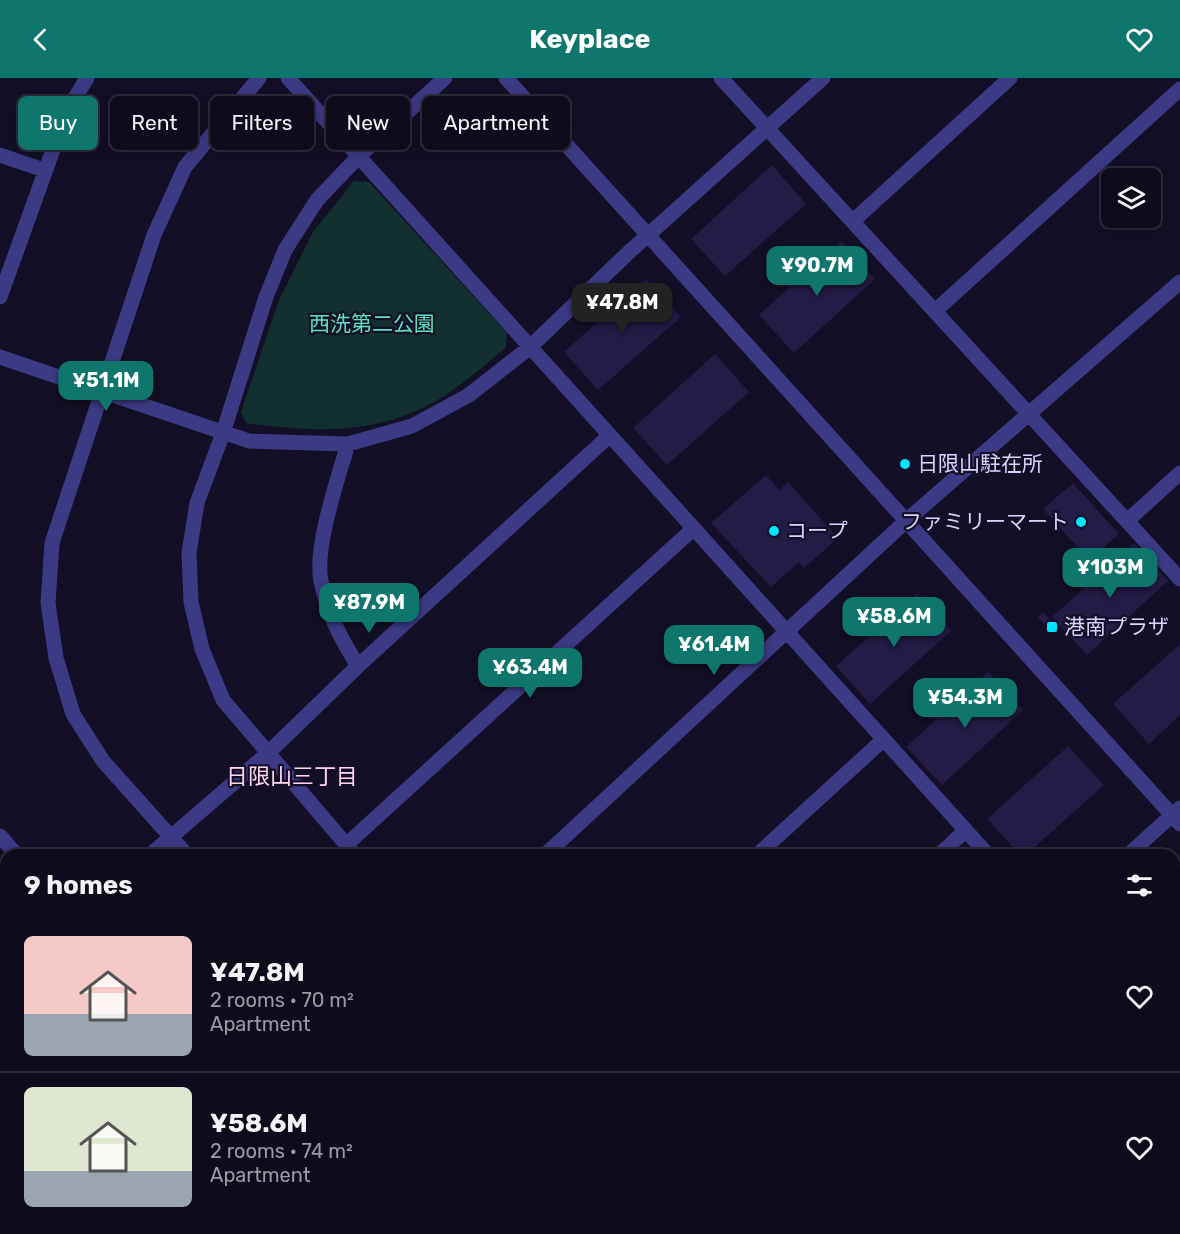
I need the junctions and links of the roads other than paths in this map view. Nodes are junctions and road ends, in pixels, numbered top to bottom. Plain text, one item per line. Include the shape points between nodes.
1 (87, 78) edge
2 (259, 78) edge
3 (288, 78) edge
4 (445, 78) edge
5 (506, 78) edge
6 (721, 78) edge
7 (822, 78) edge
8 (1010, 78) edge
9 (1180, 89) edge
10 (768, 128) junction
11 (0, 155) edge
12 (360, 155) junction
13 (44, 170) junction
14 (853, 221) junction
15 (648, 236) junction
16 (1180, 282) edge
17 (0, 297) edge
18 (934, 311) junction
19 (529, 348) junction
20 (0, 357) edge
21 (100, 393) junction
22 (1028, 416) junction
23 (223, 433) junction
24 (609, 436) junction
25 (348, 444) junction
26 (1180, 473) edge
27 (906, 521) junction
28 (1127, 521) junction
29 (693, 529) junction
30 (1180, 579) edge
31 (786, 632) junction
32 (358, 666) junction
33 (883, 740) junction
34 (267, 754) junction
35 (1177, 816) edge
36 (965, 831) junction
37 (0, 836) edge
38 (170, 837) junction
39 (12, 849) edge
40 (157, 849) edge
41 (181, 849) edge
42 (349, 849) edge
43 (351, 849) edge
44 (551, 849) edge
45 (764, 849) edge
46 (946, 849) edge
47 (982, 849) edge
48 (1136, 849) edge

1 - 13 street via 67,111
2 - 21 street via 185,167 154,235
3 - 12 street
4 - 12 street
5 - 15 street
6 - 10 street
7 - 10 street
8 - 14 street
9 - 18 street
10 - 14 street
10 - 15 street
11 - 13 street
12 - 19 street
12 - 23 street via 317,200 285,250
13 - 17 street
14 - 18 street
15 - 19 street
15 - 27 street
16 - 22 street
18 - 22 street
19 - 24 street
19 - 25 street via 469,395 412,426
20 - 21 street
21 - 23 street
21 - 38 street via 52,543 48,603 56,658 73,714 103,761
22 - 27 street
22 - 28 street
23 - 25 street via 249,441
23 - 34 street via 197,503 189,553 191,602 202,649 223,700
24 - 29 street
24 - 32 street
25 - 32 street via 324,531 320,579 336,630
26 - 28 street
27 - 31 street
27 - 35 street
28 - 30 street
29 - 31 street
29 - 43 street
31 - 33 street
31 - 44 street
32 - 34 street
33 - 36 street
33 - 45 street
34 - 38 street
34 - 42 street
35 - 48 street
36 - 46 street
36 - 47 street
37 - 39 street
38 - 40 street
38 - 41 street

